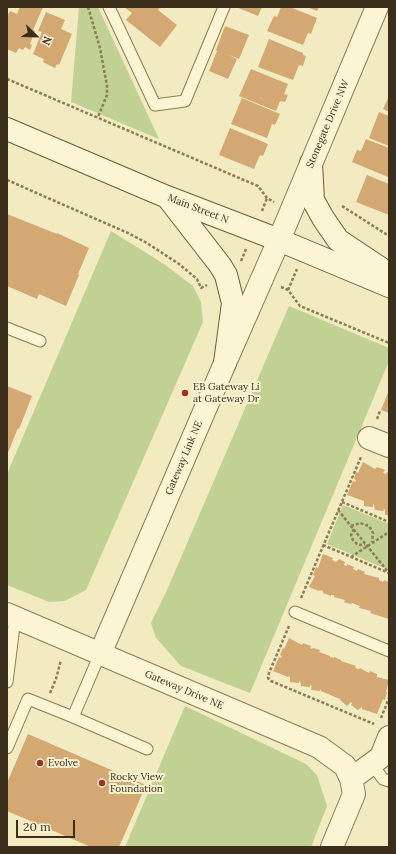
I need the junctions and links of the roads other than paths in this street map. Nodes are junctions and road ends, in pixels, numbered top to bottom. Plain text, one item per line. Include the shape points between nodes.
1 (109, 7) edge
2 (224, 7) edge
3 (376, 7) edge
4 (7, 129) edge
5 (311, 163) junction
6 (167, 197) junction
7 (279, 240) junction
8 (389, 274) edge
9 (389, 286) edge
10 (7, 328) edge
11 (40, 341) dead end
12 (224, 363) junction
13 (369, 438) road end
14 (389, 446) edge
15 (295, 612) road end
16 (11, 616) edge
17 (389, 651) edge
18 (100, 654) junction
19 (7, 682) edge
20 (73, 717) junction
21 (382, 727) edge
22 (7, 748) edge
23 (147, 749) dead end
24 (372, 764) junction
25 (351, 779) junction
26 (389, 781) edge
27 (332, 847) edge

1 - 2 lane via 155,105 185,101
3 - 5 street, Stonegate Drive NW
4 - 6 street, Main Street N
5 - 7 street, Stonegate Drive NW
5 - 8 street via 313,200 326,224 338,240
6 - 7 street, Main Street N
6 - 12 street via 226,275 233,303
7 - 9 street, Main Street N
7 - 12 street, Gateway Link NE
10 - 11 lane
12 - 18 street, Gateway Link NE
13 - 14 street
15 - 17 lane
16 - 18 street, Gateway Drive NE
16 - 19 lane
18 - 20 lane
18 - 25 street, Gateway Drive NE via 319,747 345,766
20 - 22 lane via 28,699
20 - 23 lane
21 - 24 street via 381,757
24 - 25 street
24 - 26 lane via 382,778
25 - 27 street, Gateway Drive NE via 354,794

